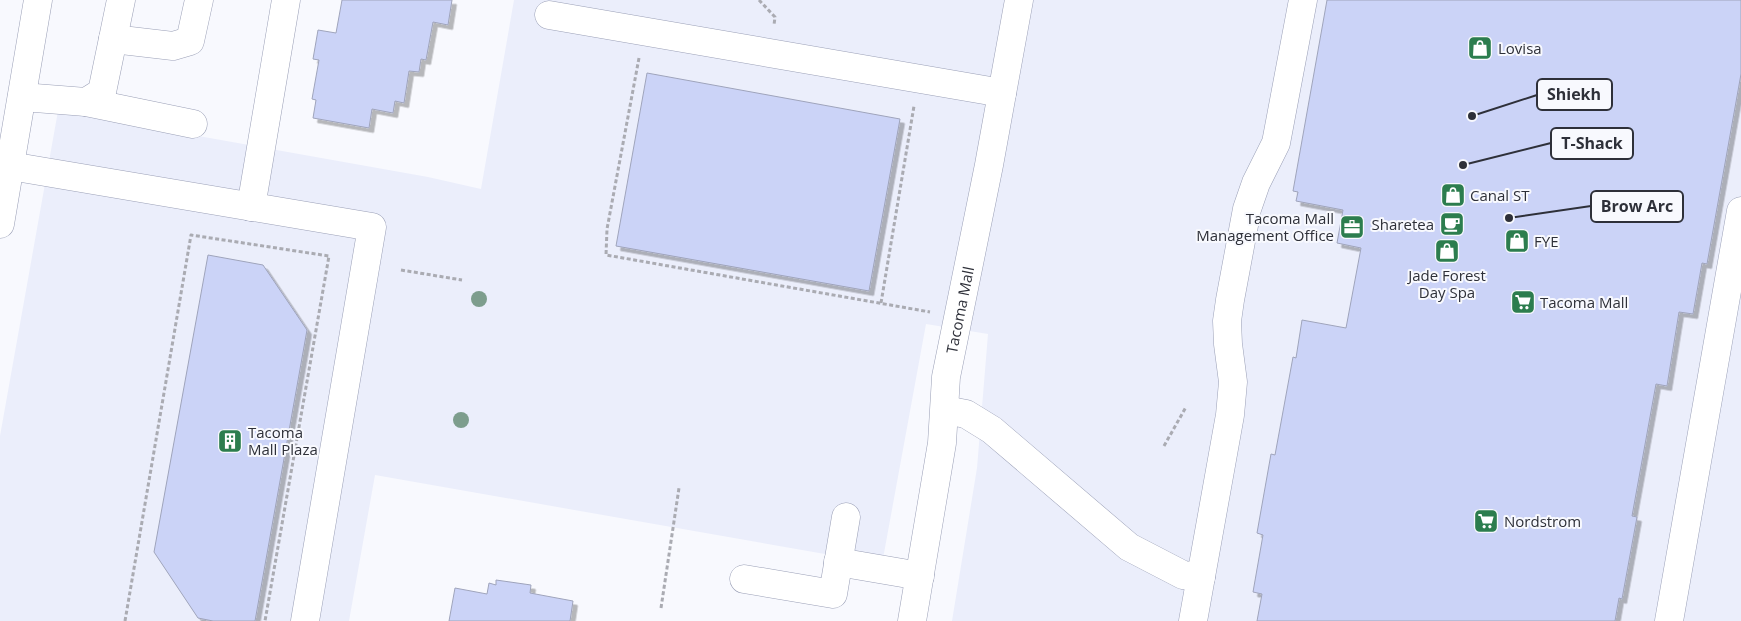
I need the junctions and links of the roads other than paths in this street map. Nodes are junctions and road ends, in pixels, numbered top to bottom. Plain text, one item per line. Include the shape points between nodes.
1 (38, 0) edge
2 (121, 0) edge
3 (199, 0) edge
4 (286, 0) edge
5 (1019, 0) edge
6 (1303, 0) edge
7 (549, 14) dead end
8 (113, 39) junction
9 (1002, 93) junction
10 (86, 102) junction
11 (13, 109) edge
12 (193, 124) dead end
13 (10, 166) junction
14 (251, 207) junction
15 (1741, 211) edge
16 (0, 219) edge
17 (945, 410) junction
18 (846, 517) dead end
19 (838, 562) junction
20 (920, 576) junction
21 (1201, 577) junction
22 (744, 579) dead end
23 (305, 621) edge
24 (912, 621) edge
25 (1193, 621) edge
26 (1669, 621) edge

1 - 11 street
2 - 8 street
3 - 8 street via 190,41 174,46
4 - 14 street
5 - 9 street, Tacoma Mall
6 - 21 street via 1276,143 1247,209 1230,300 1227,321 1233,382 1230,415
7 - 9 street
8 - 10 street via 102,92
9 - 17 street, Tacoma Mall via 946,377
10 - 11 street
10 - 12 street
11 - 13 street
13 - 14 street
13 - 16 street
14 - 23 street via 372,227
15 - 26 street
17 - 20 street, Tacoma Mall
17 - 21 street via 966,414 992,430 1129,547 1182,575
18 - 19 street
19 - 20 street
19 - 22 street via 832,594
20 - 24 street, Tacoma Mall
21 - 25 street

